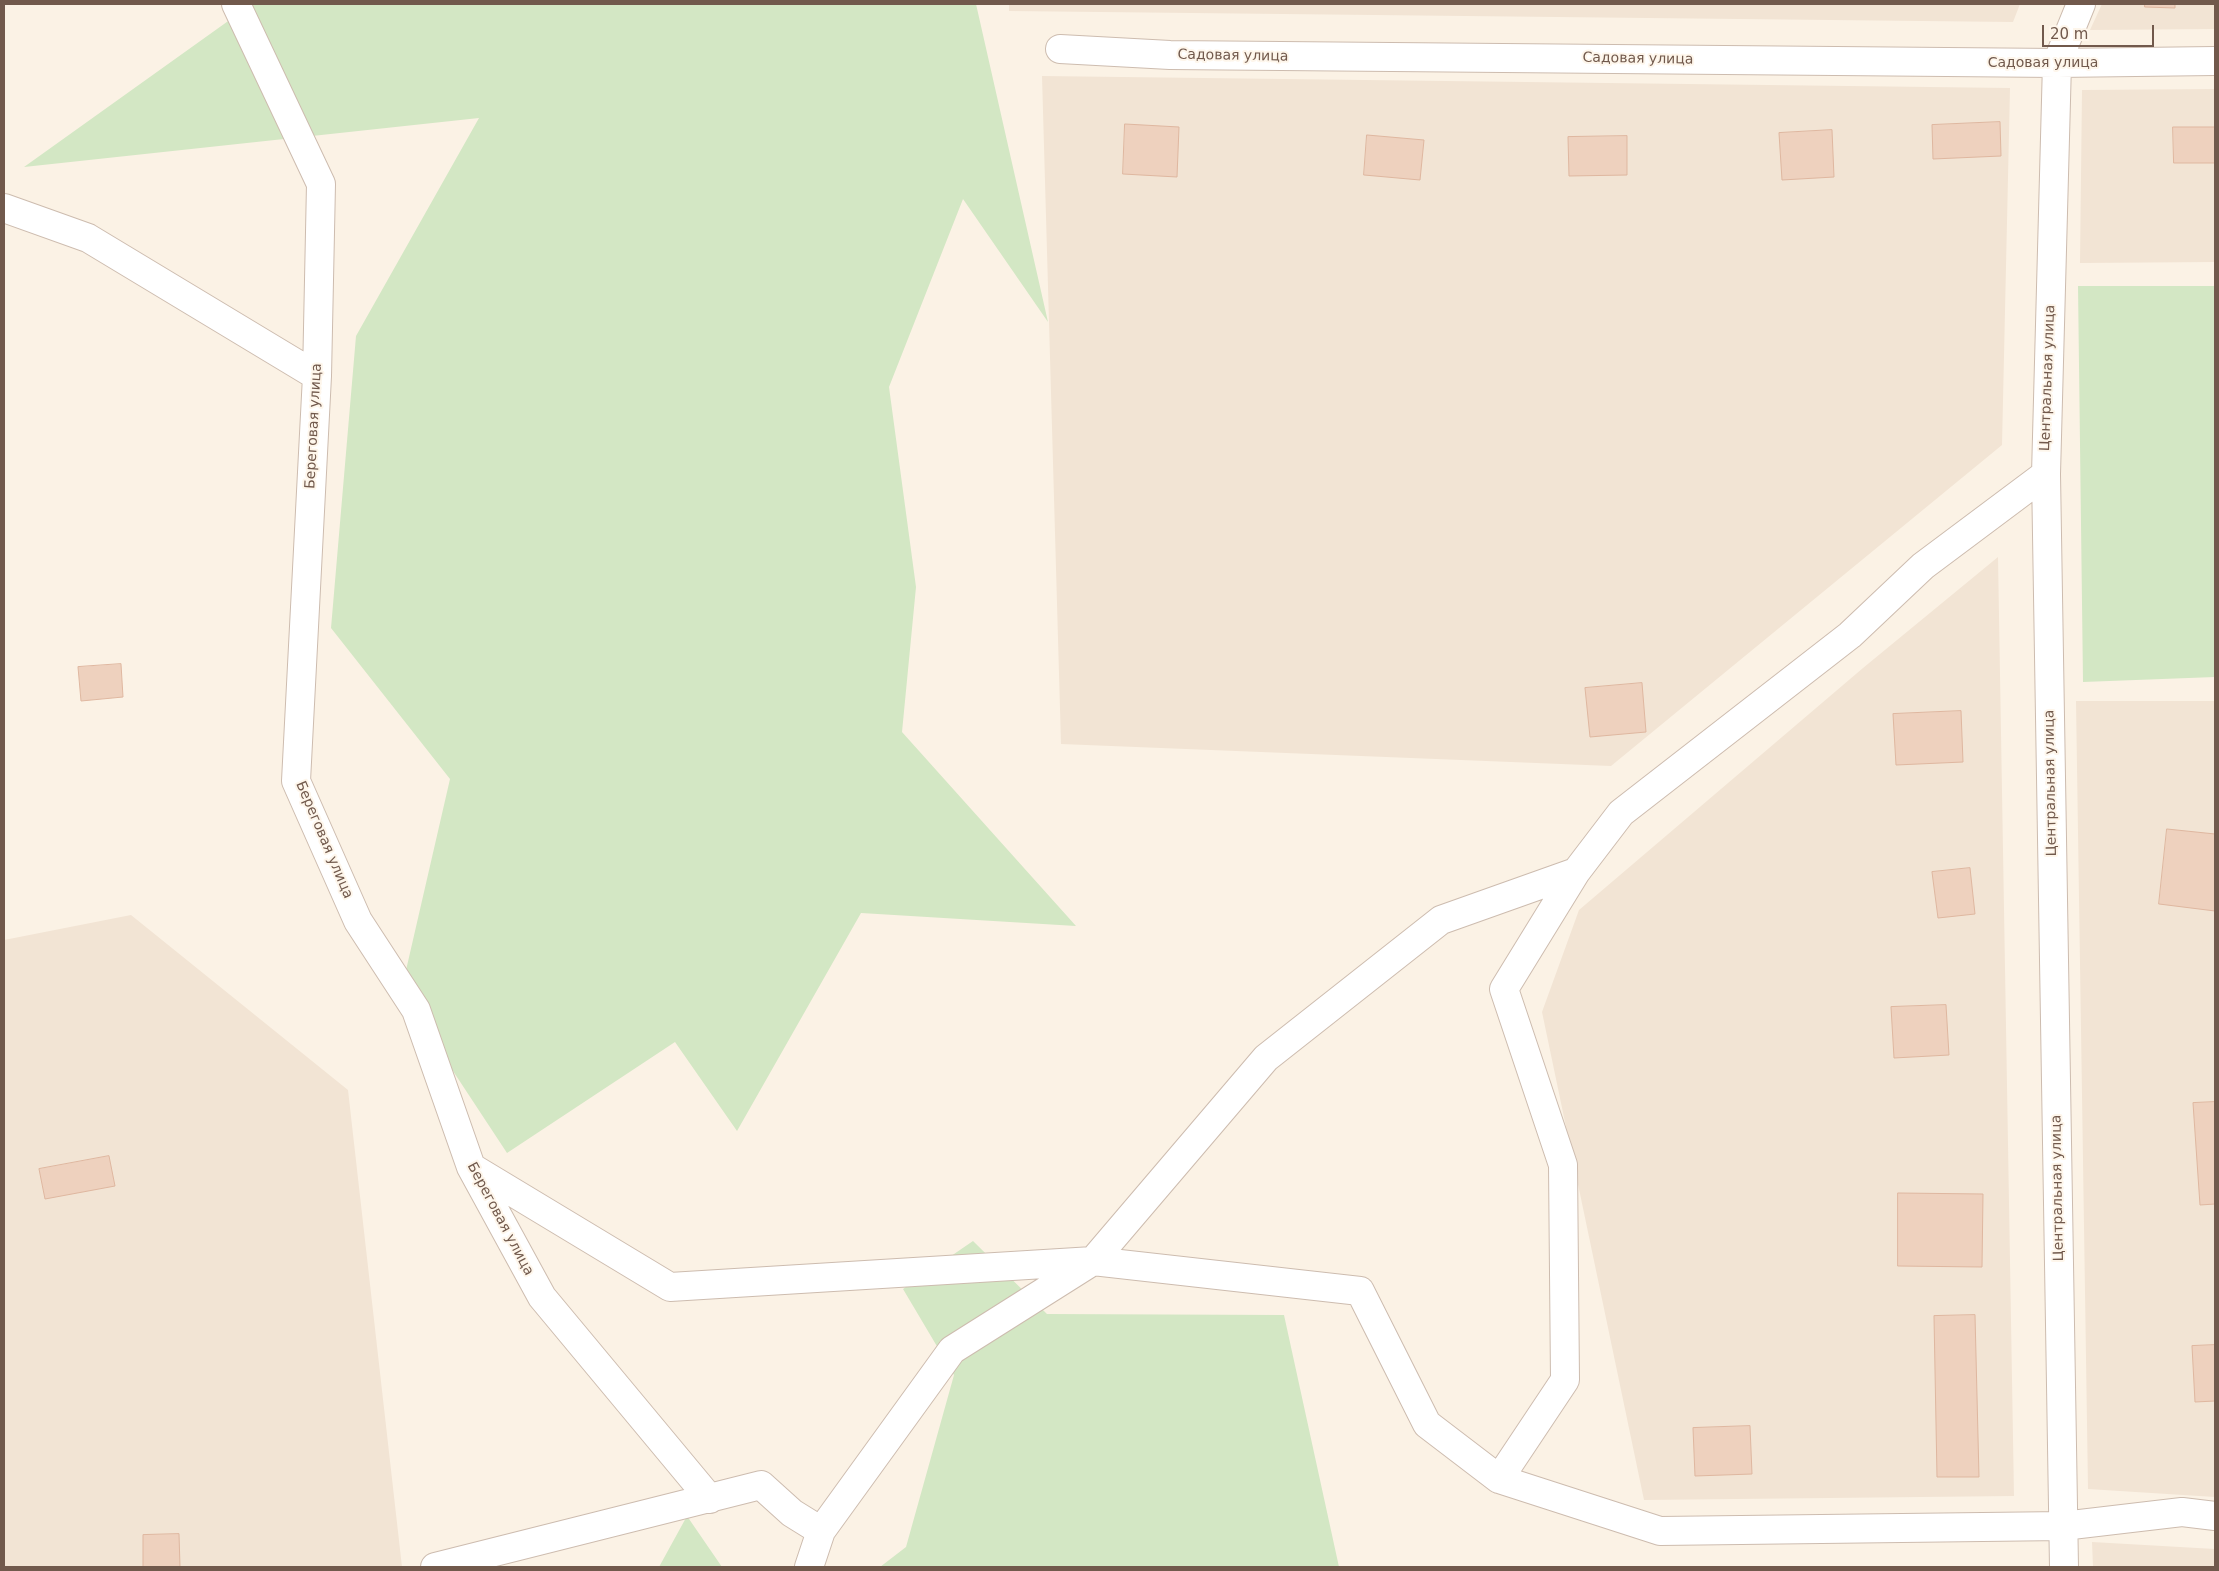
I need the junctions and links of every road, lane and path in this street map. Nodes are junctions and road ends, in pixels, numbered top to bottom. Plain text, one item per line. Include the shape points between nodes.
1 (236, 4) edge
2 (2081, 4) edge
3 (1060, 49) dead end
4 (2215, 62) edge
5 (2057, 63) junction
6 (4, 208) edge
7 (317, 376) junction
8 (2046, 474) junction
9 (1576, 872) junction
10 (471, 1167) junction
11 (1093, 1261) junction
12 (1499, 1479) junction
13 (710, 1499) junction
14 (2215, 1516) edge
15 (2064, 1526) junction
16 (821, 1531) junction
17 (435, 1567) edge
18 (809, 1567) edge
19 (2064, 1567) edge

1 - 7 street, Береговая улица via 321,184
2 - 5 street, Центральная улица
3 - 5 street, Садовая улица via 1170,55
4 - 5 street, Садовая улица
5 - 8 street, Центральная улица
6 - 7 street via 88,238
7 - 10 street, Береговая улица via 296,781 358,921 416,1010
8 - 9 street via 1923,566 1850,635 1621,813
8 - 15 street, Центральная улица
9 - 11 street via 1441,920 1266,1058
9 - 12 street via 1504,989 1563,1164 1565,1380
10 - 11 street via 670,1287
10 - 13 street, Береговая улица via 542,1297
11 - 12 street via 1360,1291 1427,1424
11 - 16 street via 952,1350
12 - 15 street via 1660,1531
13 - 16 street via 761,1485 792,1513
13 - 17 street
14 - 15 street via 2182,1512
15 - 19 street, Центральная улица
16 - 18 street

